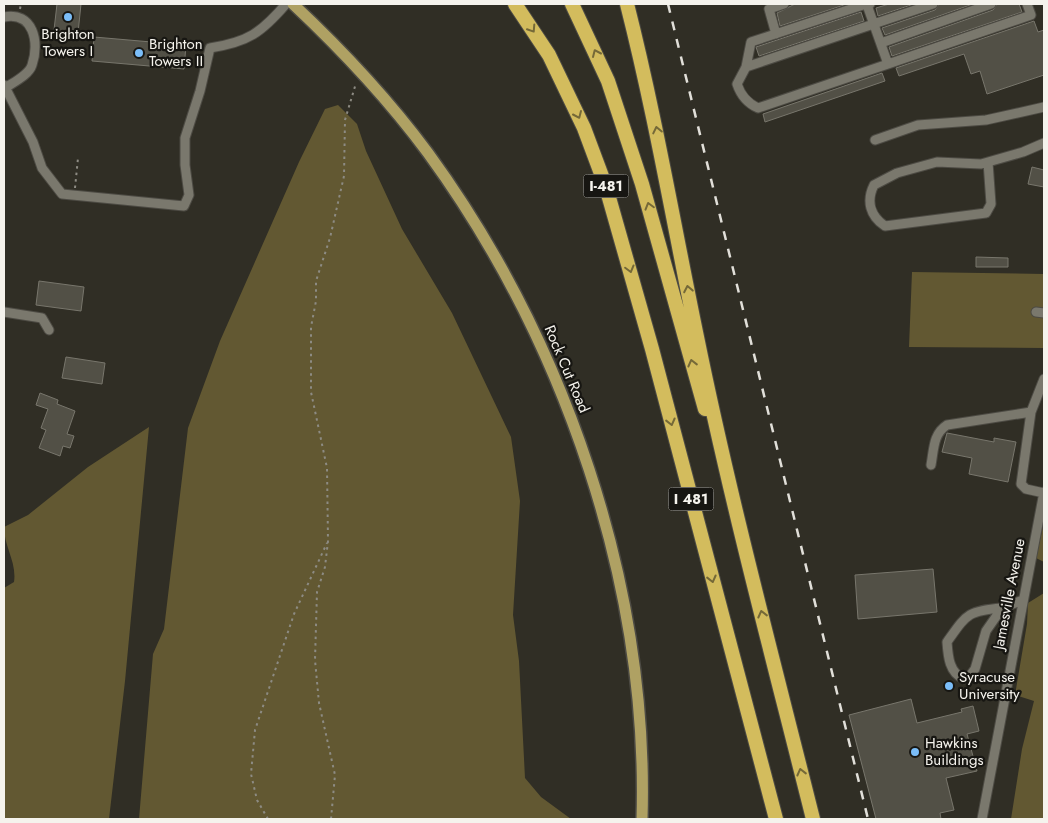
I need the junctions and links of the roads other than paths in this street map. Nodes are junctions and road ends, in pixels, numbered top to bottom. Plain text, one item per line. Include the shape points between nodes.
1 (286, 4) edge
2 (293, 4) edge
3 (515, 4) edge
4 (572, 4) edge
5 (627, 4) edge
6 (784, 4) edge
7 (868, 4) edge
8 (932, 4) edge
9 (991, 4) edge
10 (1027, 4) edge
11 (4, 17) edge
12 (874, 24) junction
13 (776, 34) junction
14 (880, 43) junction
15 (888, 64) junction
16 (746, 67) junction
17 (5, 86) edge
18 (1044, 107) edge
19 (875, 140) dead end
20 (1044, 143) edge
21 (988, 162) junction
22 (4, 312) edge
23 (645, 324) joint
24 (49, 330) dead end
25 (1044, 380) edge
26 (1031, 412) junction
27 (931, 464) dead end
28 (731, 493) junction
29 (1044, 493) edge
30 (1023, 600) junction
31 (1002, 608) junction
32 (736, 673) junction
33 (642, 819) edge
34 (766, 819) edge
35 (776, 819) edge
36 (813, 819) edge
37 (982, 819) edge

1 - 17 street via 256,34 210,48 185,138 189,195 184,206 62,194 42,168
2 - 33 main road, Rock Cut Road via 399,115 429,154 480,230 540,342 575,427 612,548 639,714
3 -> 23 highway, I-481 via 549,55 597,161 616,216
28 -> 4 highway via 697,384 642,184 608,81
28 -> 5 highway, I 481 via 662,154
6 - 13 street via 769,9
7 - 12 street
7 - 13 street
8 - 12 street
9 - 14 street
10 - 15 street via 1031,14
11 - 17 street via 20,16 35,34 32,65 28,72
12 - 14 street
12 - 16 street
13 - 16 street via 751,42
14 - 15 street
15 - 16 street via 758,108 740,94 737,84
18 - 19 street via 986,120 918,125
20 - 21 street
21 - 21 street via 937,162 897,173 874,185 870,200 872,214 885,226 986,213 991,204
22 - 24 street via 42,318
23 -> 32 highway, I 481
25 - 26 street
26 - 27 street via 947,425 936,436
26 - 29 street via 1021,484 1026,490
36 -> 28 highway, I 481
29 - 30 street, Jamesville Avenue
30 - 31 street
30 - 37 street, Jamesville Avenue
31 - 31 street via 986,632 975,669 969,676 959,677 949,661 947,642 964,618 977,610
32 - 34 highway
32 - 35 highway, I 481

